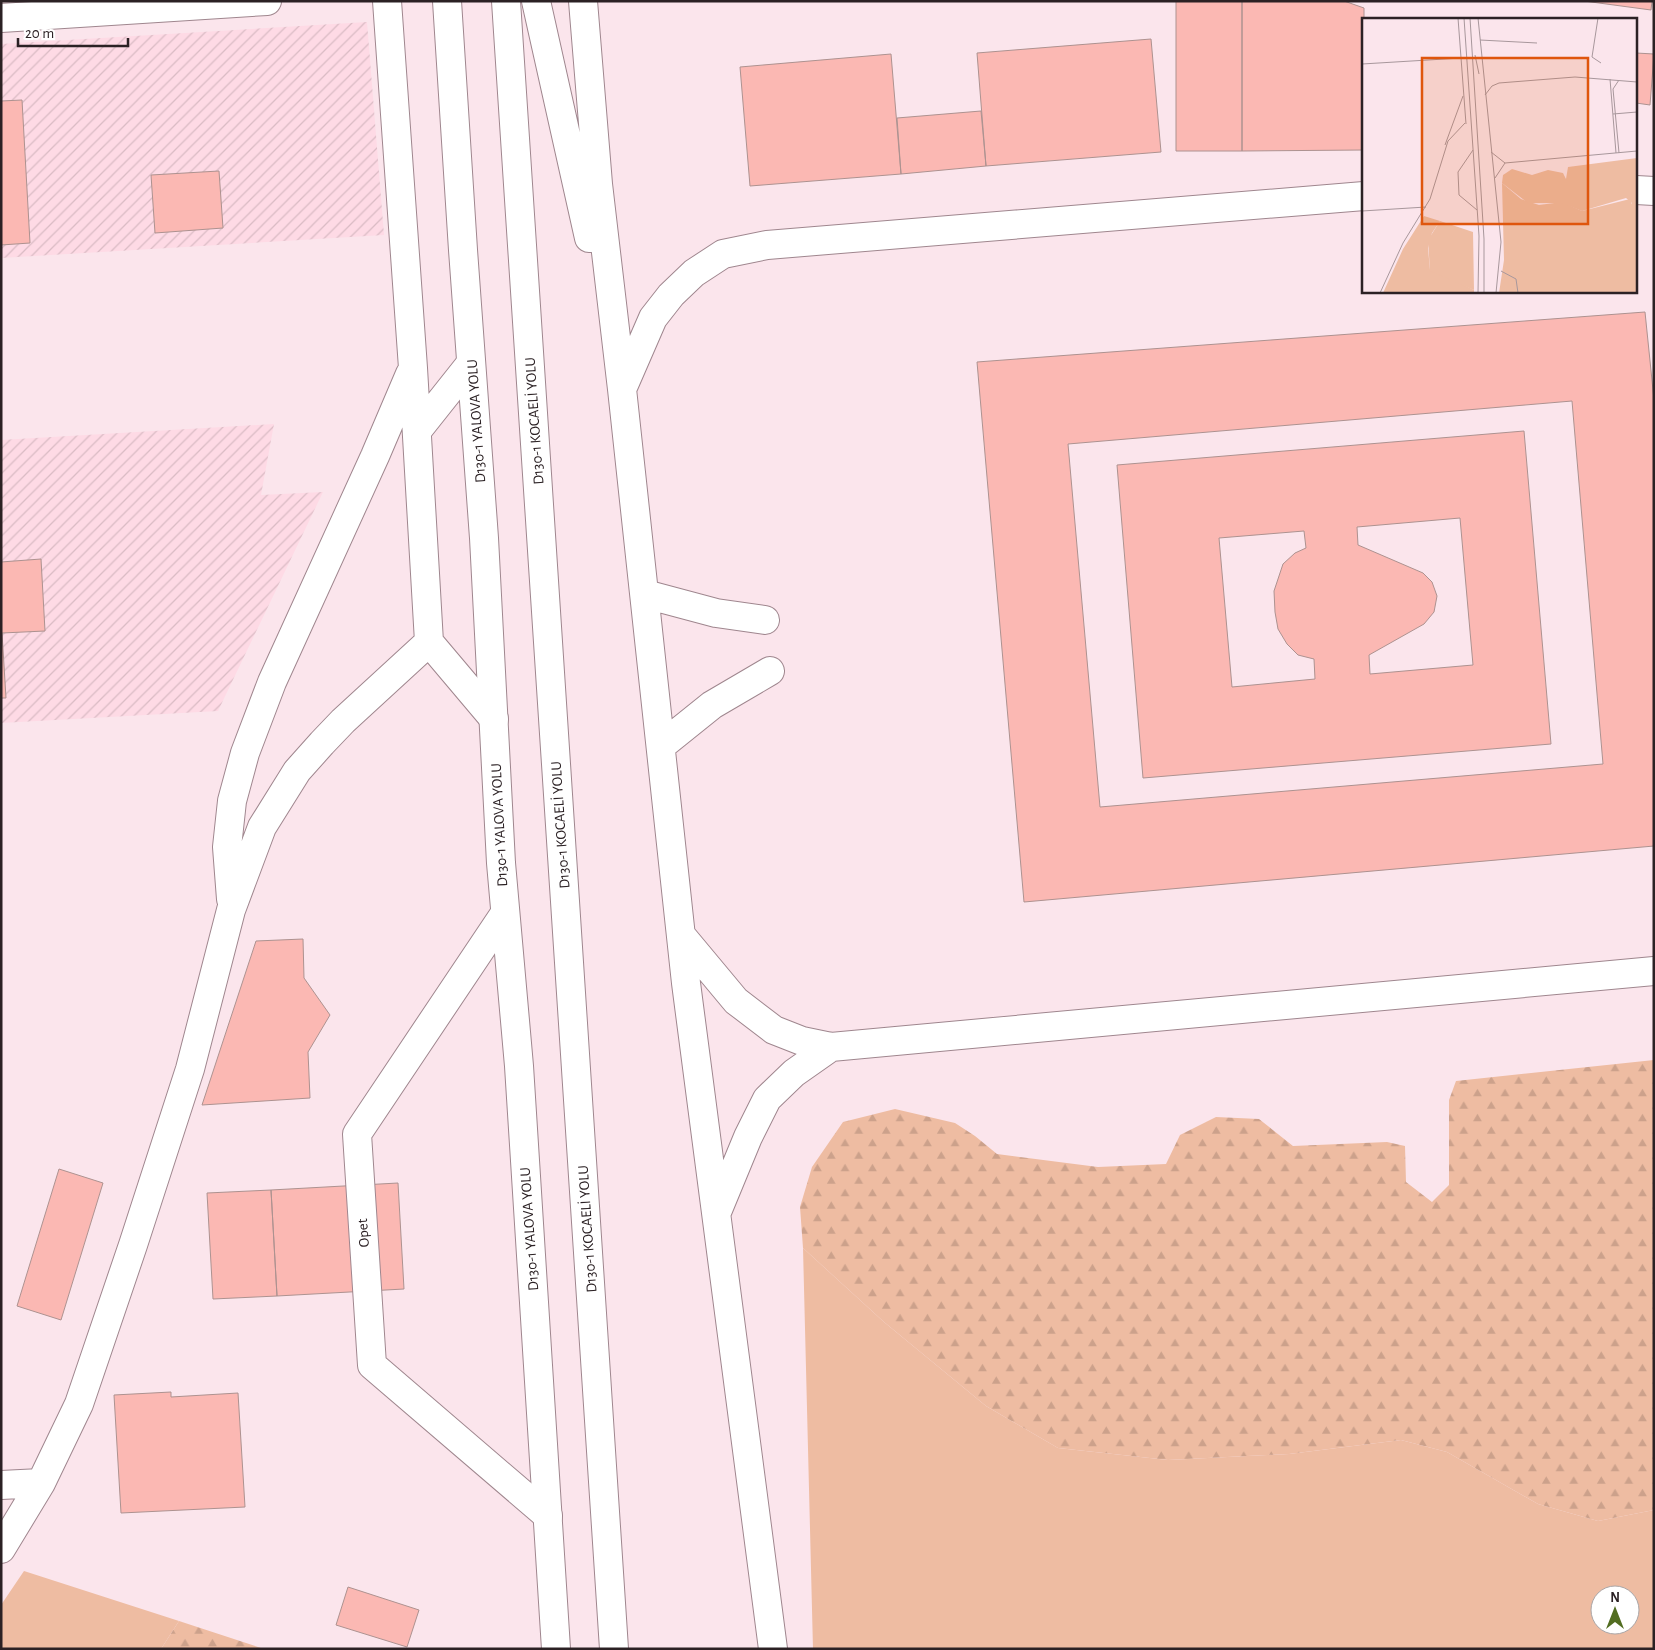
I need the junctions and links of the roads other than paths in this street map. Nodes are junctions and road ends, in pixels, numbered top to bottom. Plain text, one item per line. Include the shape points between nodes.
1 (267, 1) edge
2 (386, 1) edge
3 (447, 1) edge
4 (506, 1) edge
5 (536, 1) edge
6 (583, 1) edge
7 (1, 18) edge
8 (1638, 190) edge
9 (1654, 191) edge
10 (1362, 196) edge
11 (471, 363) junction
12 (413, 368) junction
13 (622, 388) junction
14 (417, 431) junction
15 (645, 594) junction
16 (765, 620) dead end
17 (429, 642) junction
18 (770, 671) dead end
19 (494, 719) junction
20 (661, 746) junction
21 (231, 910) junction
22 (505, 913) junction
23 (681, 934) junction
24 (1654, 971) edge
25 (830, 1047) junction
26 (716, 1214) junction
27 (41, 1483) junction
28 (1, 1486) edge
29 (548, 1516) junction
30 (1, 1549) edge
31 (556, 1649) edge
32 (614, 1649) edge
33 (774, 1649) edge

1 - 7 main road
2 - 12 main road
3 - 11 main road, D130-1 YALOVA YOLU
4 - 32 main road, D130-1 KOCAELİ YOLU
5 - 13 main road
6 - 13 main road via 598,184
8 - 9 main road
10 - 13 main road via 767,245 723,254 694,273 652,318
11 - 14 main road
11 - 19 main road, D130-1 YALOVA YOLU
12 - 14 main road
12 - 21 main road via 272,682 245,753 232,801 228,847
13 - 15 main road
14 - 17 main road
15 - 16 main road via 716,613
15 - 20 main road
17 - 19 main road
17 - 21 main road via 343,721 297,771 262,827
18 - 20 main road via 712,705
19 - 22 main road, D130-1 YALOVA YOLU
20 - 23 main road
21 - 27 main road via 190,1069 133,1245 79,1404
22 - 29 main road, D130-1 YALOVA YOLU via 519,1066
22 - 29 main road, Opet via 357,1134 372,1365
23 - 25 main road via 736,1001 774,1030
23 - 26 main road
24 - 25 main road
25 - 26 main road via 767,1099
26 - 33 main road
27 - 28 main road
27 - 30 main road
29 - 31 main road, D130-1 YALOVA YOLU

